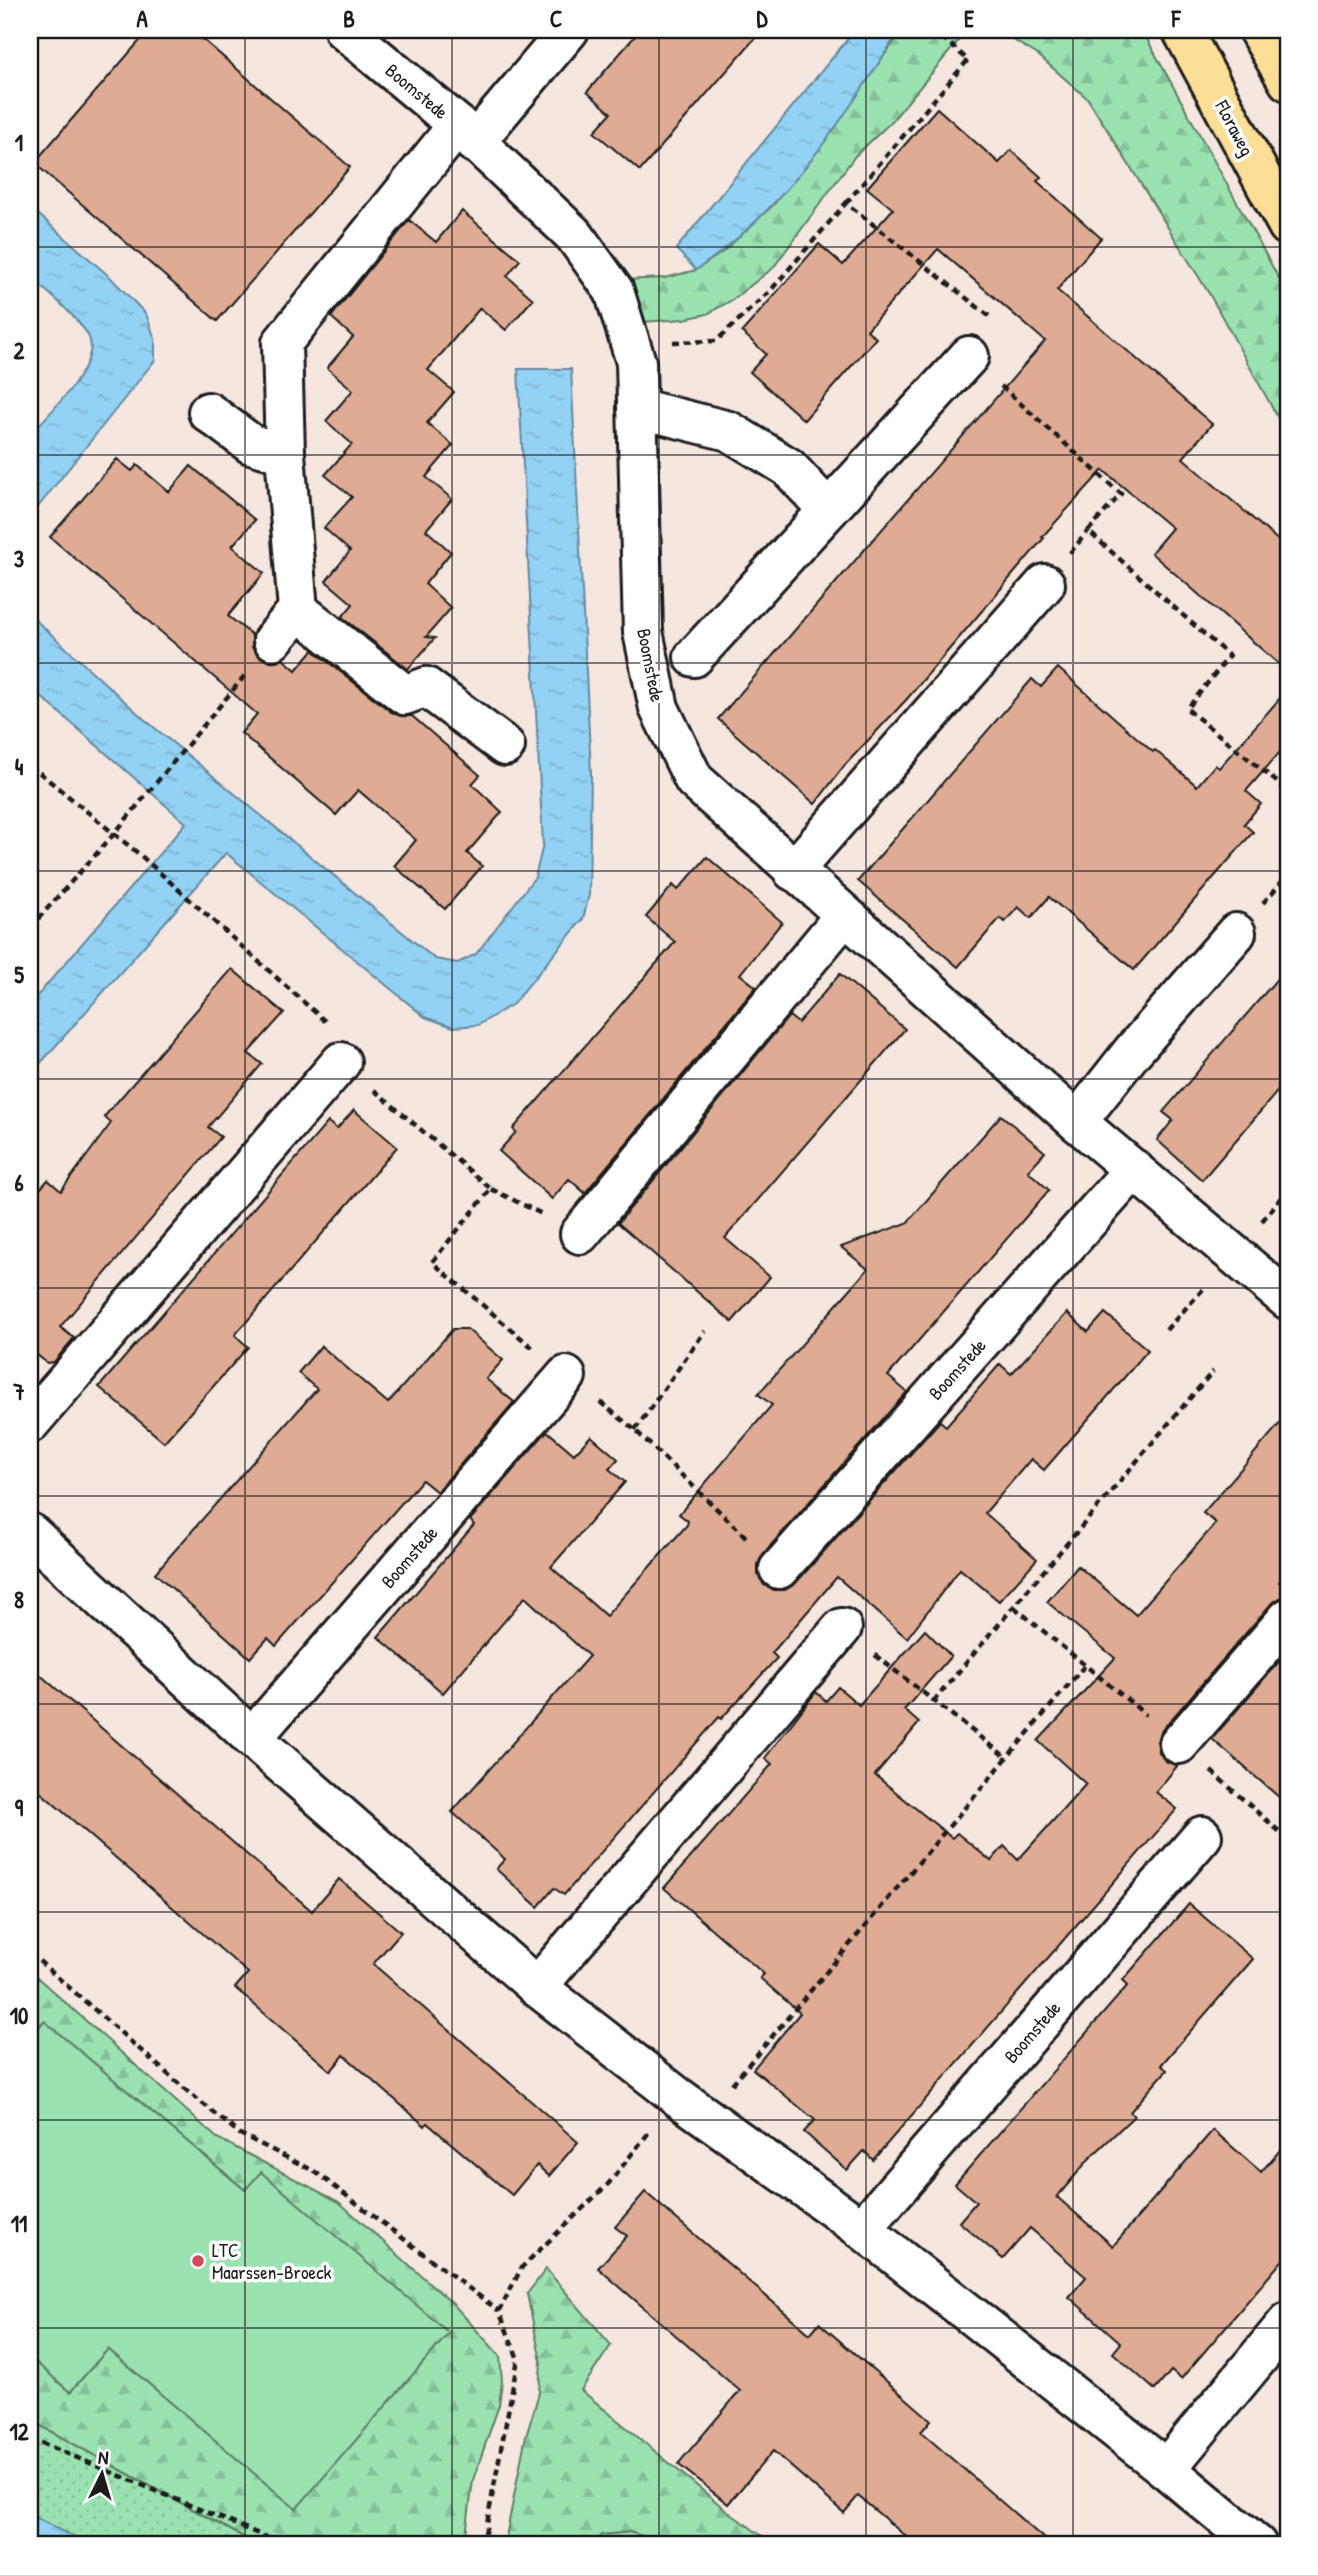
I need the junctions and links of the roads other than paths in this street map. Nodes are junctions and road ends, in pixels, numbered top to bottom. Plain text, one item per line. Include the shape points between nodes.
1 (344, 30) edge
2 (569, 30) edge
3 (1182, 30) edge
4 (1258, 30) edge
5 (1288, 81) edge
6 (466, 134) junction
7 (1288, 226) edge
8 (969, 356) road end
9 (637, 408) junction
10 (208, 412) dead end
11 (285, 454) junction
12 (828, 510) junction
13 (1045, 584) dead end
14 (298, 610) junction
15 (274, 640) road end
16 (694, 657) dead end
17 (505, 746) dead end
18 (793, 871) junction
19 (845, 916) junction
20 (1236, 933) dead end
21 (341, 1062) dead end
22 (1077, 1122) junction
23 (1134, 1169) junction
24 (580, 1234) road end
25 (1288, 1300) edge
26 (566, 1376) dead end
27 (30, 1423) edge
28 (30, 1532) edge
29 (779, 1569) dead end
30 (1288, 1618) edge
31 (842, 1629) dead end
32 (252, 1738) junction
33 (1179, 1744) dead end
34 (1202, 1836) dead end
35 (537, 1987) junction
36 (862, 2229) junction
37 (1288, 2322) edge
38 (1166, 2469) junction
39 (1257, 2545) edge

1 - 6 street, Boomstede
2 - 6 street, Boomstede
3 - 7 main road, Floraweg
4 - 5 main road
6 - 9 street, Boomstede via 574,235 614,291 636,362
6 - 11 street, Boomstede via 282,343
8 - 12 street
9 - 12 street via 729,431 788,467
9 - 18 street, Boomstede via 643,632 659,708 694,780
10 - 11 street via 251,444
11 - 14 street, Boomstede
12 - 16 street
13 - 18 street
14 - 15 street
14 - 17 street via 405,695 426,687
18 - 19 street, Boomstede
19 - 22 street, Boomstede
19 - 24 street
20 - 22 street
21 - 27 street
22 - 23 street, Boomstede
23 - 25 street, Boomstede
23 - 29 street, Boomstede
26 - 32 street, Boomstede
28 - 32 street
30 - 33 street
31 - 35 street
32 - 35 street
34 - 36 street, Boomstede
35 - 36 street
36 - 38 street
37 - 38 street
38 - 39 street

